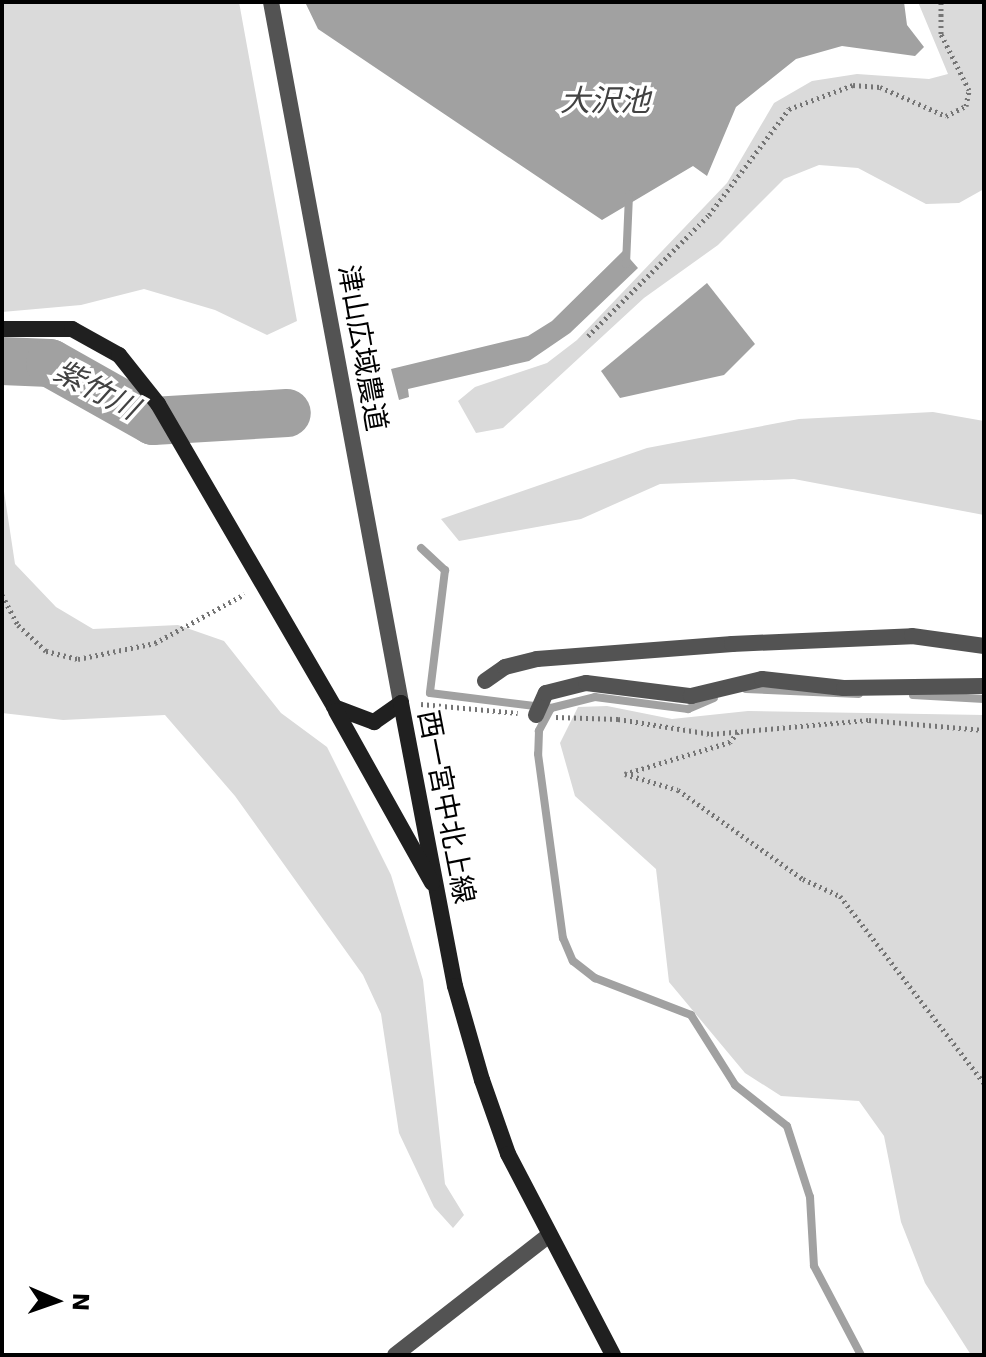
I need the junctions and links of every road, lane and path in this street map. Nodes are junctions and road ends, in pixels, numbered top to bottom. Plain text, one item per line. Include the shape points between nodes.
1 (271, 2) edge
2 (941, 2) edge
3 (2, 329) edge
4 (588, 336) dead end
5 (261, 584) junction
6 (2, 595) edge
7 (984, 646) edge
8 (485, 681) dead end
9 (984, 686) edge
10 (401, 703) junction
11 (334, 707) junction
12 (536, 715) junction
13 (984, 730) edge
14 (738, 732) junction
15 (437, 891) junction
16 (984, 1083) edge
17 (548, 1236) junction
18 (395, 1355) edge
19 (613, 1355) edge

1 - 10 street, 津山広域農道
2 - 4 path via 941,34 969,90 966,106 946,116 880,87 853,85 789,109 759,141 709,215
3 - 5 main road via 50,325 94,338 119,355 158,404
5 - 6 path via 155,643 78,659 46,651 18,625
5 - 11 main road
7 - 8 street via 912,636 732,644 537,659 505,667
9 - 12 street via 844,688 762,679 691,696 586,683 546,693
10 - 11 main road, 西一宮中北上線 via 374,722 351,719
10 - 12 path
10 - 15 main road, 西一宮中北上線
11 - 15 main road
12 - 14 path
13 - 14 path via 869,720
14 - 16 path via 730,742 625,774 678,790 803,879 840,896
15 - 17 main road, 西一宮中北上線 via 482,1080 508,1154
17 - 18 street
17 - 19 main road, 西一宮中北上線

